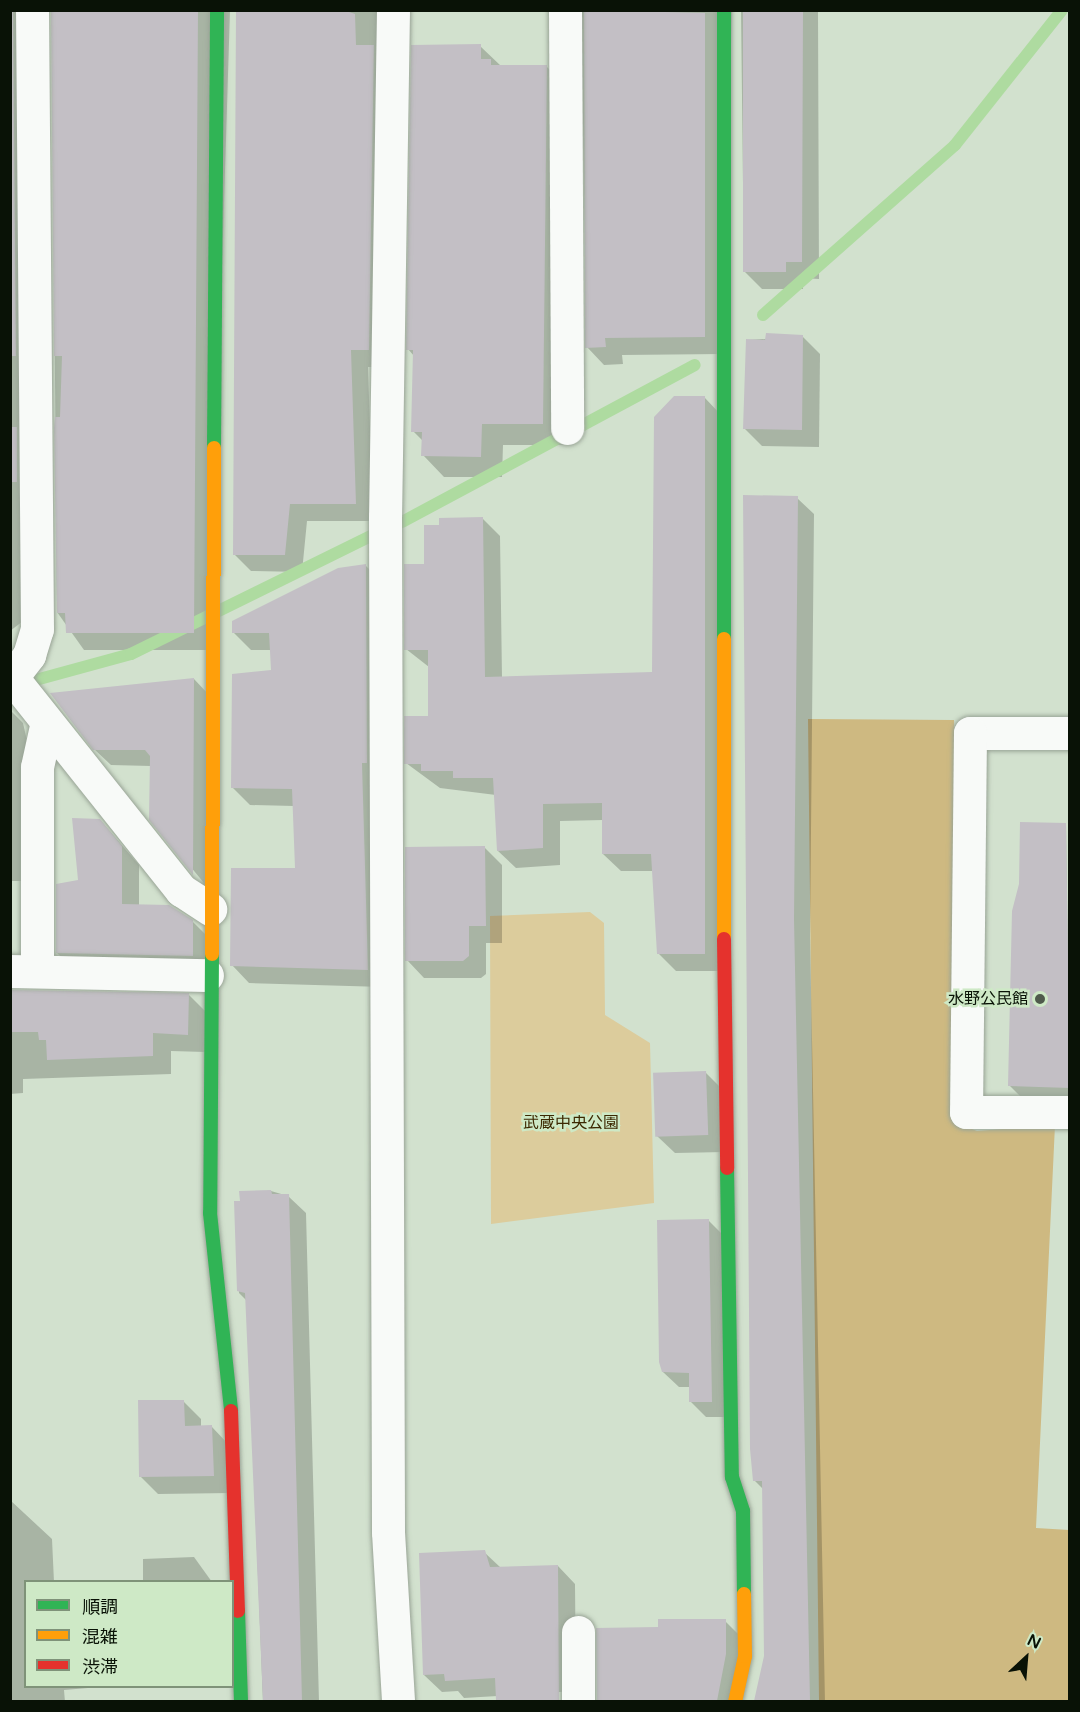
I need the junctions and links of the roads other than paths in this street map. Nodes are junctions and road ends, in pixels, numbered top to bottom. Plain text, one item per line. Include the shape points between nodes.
1 (32, 10) edge
2 (217, 10) edge
3 (393, 10) edge
4 (565, 10) edge
5 (724, 10) edge
6 (567, 428) dead end
7 (11, 676) edge
8 (46, 726) junction
9 (1070, 733) edge
10 (210, 909) junction
11 (24, 971) edge
12 (207, 975) junction
13 (1070, 1112) edge
14 (578, 1632) dead end
15 (242, 1701) edge
16 (398, 1701) edge
17 (578, 1701) edge
18 (735, 1701) edge

1 - 7 street via 37,629 29,655
2 - 10 street
3 - 16 street via 385,517 388,1532
4 - 6 street
5 - 18 street via 724,997 732,1478 743,1511 745,1656
7 - 8 street
8 - 10 street via 181,890
8 - 11 street via 37,767
9 - 13 street via 970,733 966,1100 966,1112
10 - 12 street
11 - 12 street
12 - 15 street via 210,1214 230,1395
14 - 17 street

